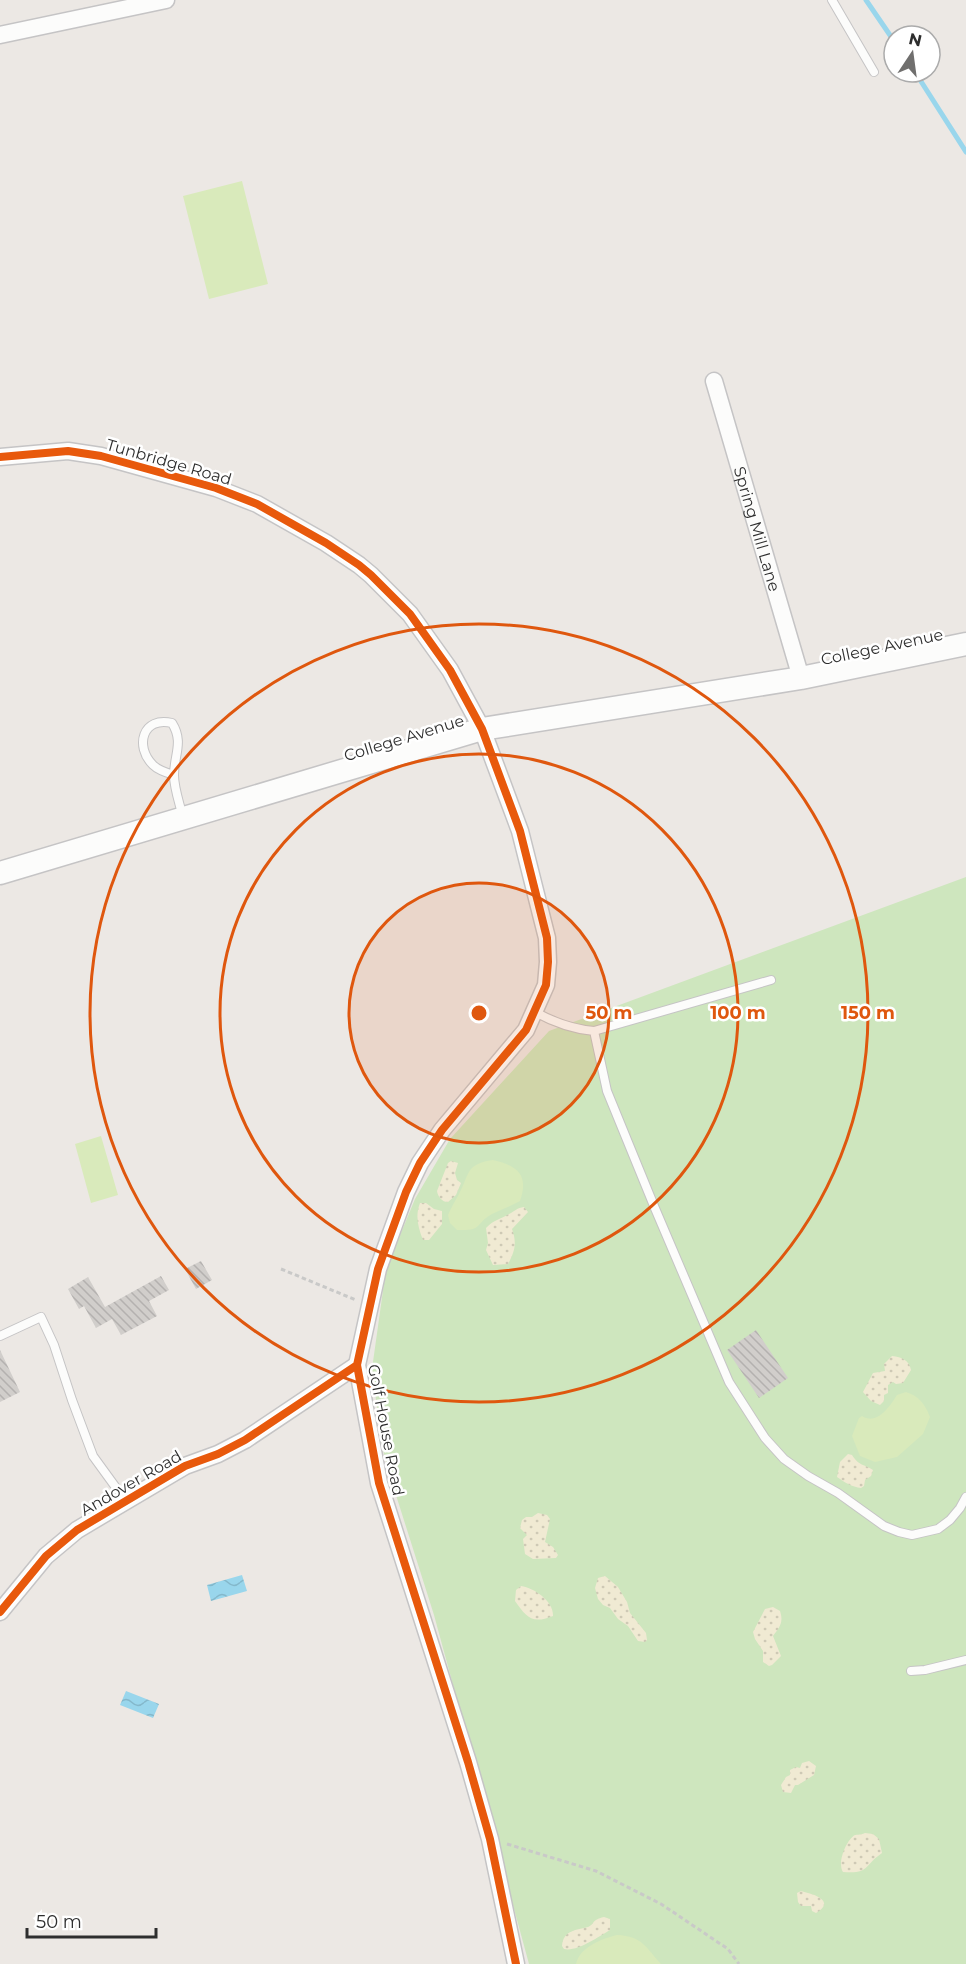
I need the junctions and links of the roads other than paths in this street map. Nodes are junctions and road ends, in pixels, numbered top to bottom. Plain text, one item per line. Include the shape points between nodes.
1 (166, 0) edge
2 (832, 0) edge
3 (0, 35) edge
4 (874, 72) dead end
5 (714, 381) dead end
6 (0, 458) edge
7 (966, 644) edge
8 (801, 678) junction
9 (482, 729) junction
10 (174, 775) junction
11 (183, 819) junction
12 (0, 873) edge
13 (771, 980) dead end
14 (535, 1012) junction
15 (594, 1031) junction
16 (0, 1336) edge
17 (357, 1365) junction
18 (966, 1497) edge
19 (125, 1500) junction
20 (0, 1612) edge
21 (966, 1660) edge
22 (911, 1671) dead end
23 (516, 1964) edge

1 - 3 street
2 - 4 lane
5 - 8 street, Spring Mill Lane
6 - 9 street, Tunbridge Road via 68,451 102,456 216,488 257,504 326,543 371,575 410,614 450,670
7 - 8 main road, College Avenue
8 - 9 main road, College Avenue
9 - 11 main road, College Avenue
9 - 14 street, Golf House Road via 520,831 544,923 546,985
10 - 10 lane via 177,732 172,723 162,721 149,726 142,740 144,754 153,766
10 - 11 lane
11 - 12 main road, College Avenue
13 - 15 lane
14 - 15 lane via 574,1029
14 - 17 street, Golf House Road via 526,1030 441,1130 420,1163 378,1269
15 - 18 lane via 607,1091 650,1195 729,1382 765,1438 784,1459 808,1476 899,1532 912,1535 938,1529 950,1520
16 - 19 lane via 40,1317 54,1345 93,1456
17 - 19 street, Andover Road via 245,1440 185,1466
17 - 23 street, Golf House Road via 379,1483 468,1762 491,1844
19 - 20 street, Andover Road via 77,1530 54,1550
21 - 22 lane

